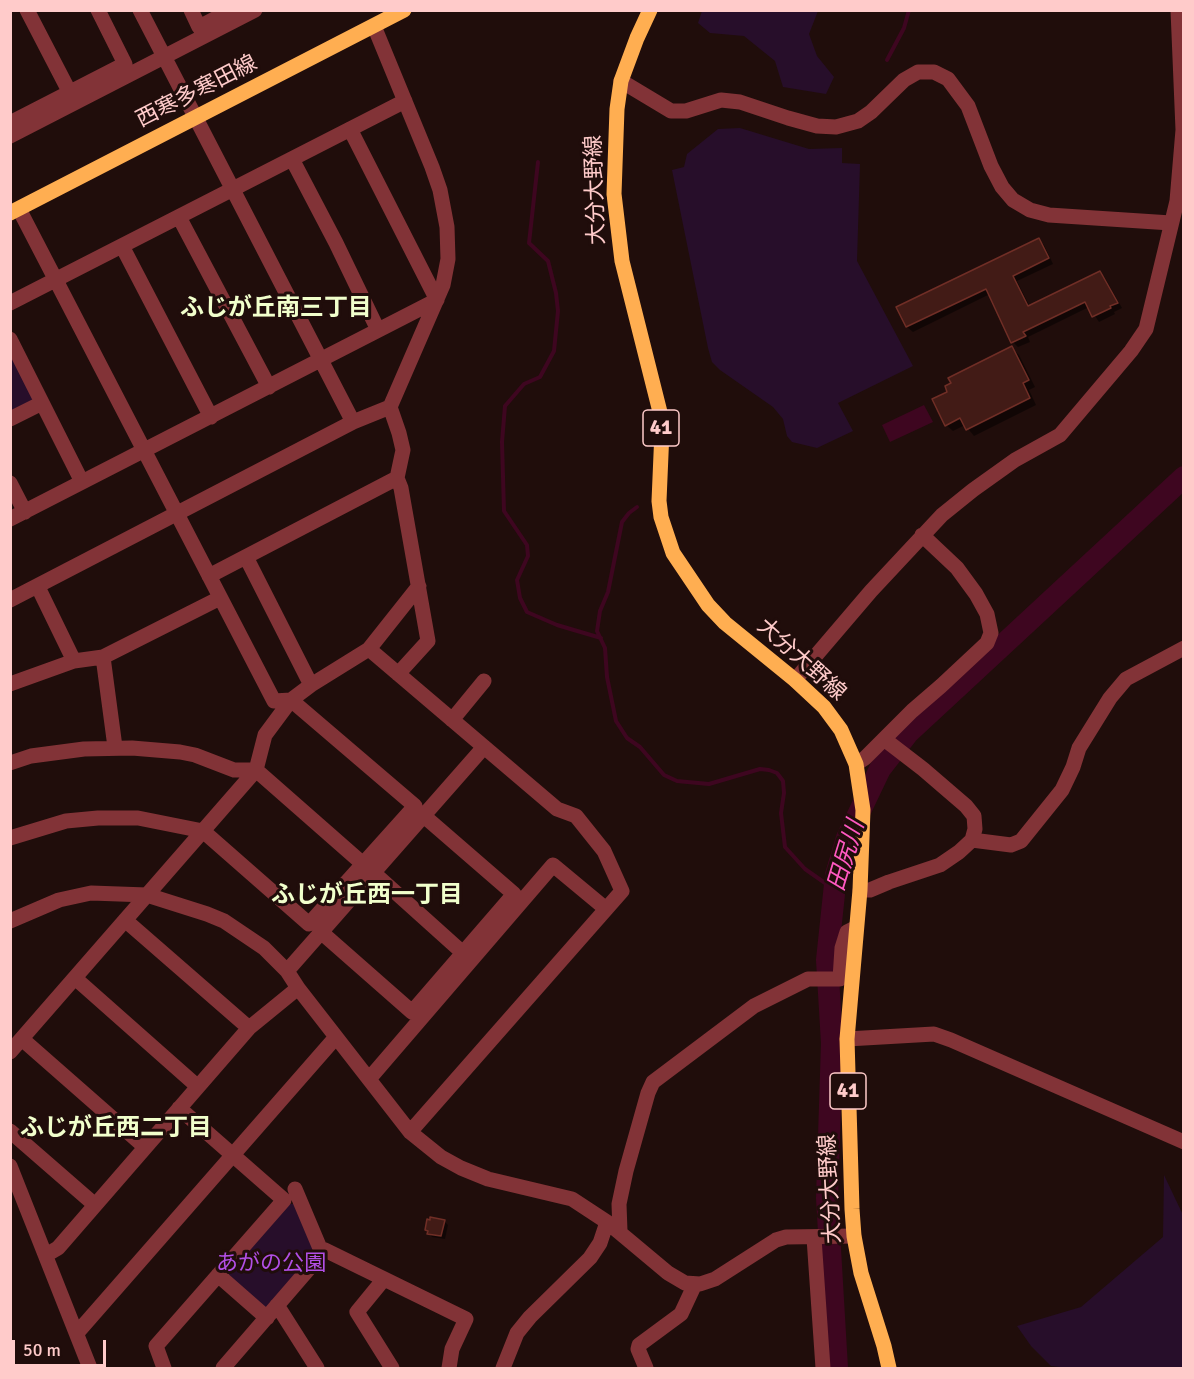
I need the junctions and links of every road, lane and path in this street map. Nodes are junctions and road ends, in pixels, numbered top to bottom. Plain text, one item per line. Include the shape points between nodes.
1 (27, 10) edge
2 (98, 10) edge
3 (140, 10) edge
4 (191, 10) edge
5 (231, 10) edge
6 (255, 10) edge
7 (404, 10) edge
8 (650, 10) edge
9 (1178, 10) edge
10 (374, 26) junction
11 (164, 57) junction
12 (621, 81) junction
13 (70, 93) junction
14 (405, 101) junction
15 (195, 118) junction
16 (11, 125) edge
17 (350, 129) junction
18 (292, 159) junction
19 (232, 190) junction
20 (15, 211) edge
21 (179, 217) junction
22 (1171, 223) junction
23 (122, 246) junction
24 (56, 280) junction
25 (437, 300) junction
26 (10, 303) edge
27 (378, 330) junction
28 (10, 339) edge
29 (321, 360) junction
30 (269, 387) junction
31 (42, 403) junction
32 (390, 407) junction
33 (211, 417) junction
34 (10, 419) edge
35 (353, 423) junction
36 (144, 451) junction
37 (397, 478) junction
38 (82, 482) junction
39 (10, 483) edge
40 (25, 512) junction
41 (177, 513) junction
42 (10, 519) edge
43 (922, 536) junction
44 (246, 557) junction
45 (209, 576) junction
46 (419, 586) junction
47 (38, 587) junction
48 (220, 598) junction
49 (10, 600) edge
50 (1184, 648) edge
51 (369, 649) junction
52 (103, 657) junction
53 (74, 661) junction
54 (398, 674) junction
55 (795, 680) junction
56 (484, 681) dead end
57 (10, 684) edge
58 (311, 685) junction
59 (291, 700) junction
60 (452, 720) junction
61 (884, 739) junction
62 (116, 747) junction
63 (484, 747) junction
64 (10, 763) edge
65 (856, 764) junction
66 (255, 770) junction
67 (424, 816) junction
68 (203, 831) junction
69 (10, 838) edge
70 (972, 840) junction
71 (368, 868) junction
72 (860, 890) junction
73 (147, 895) junction
74 (606, 909) junction
75 (125, 920) junction
76 (10, 921) edge
77 (855, 928) junction
78 (321, 932) junction
79 (463, 952) junction
80 (287, 971) junction
81 (75, 978) junction
82 (298, 988) junction
83 (249, 1028) junction
84 (336, 1036) junction
85 (22, 1039) junction
86 (847, 1039) junction
87 (10, 1052) edge
88 (369, 1078) junction
89 (197, 1086) junction
90 (179, 1108) junction
91 (10, 1131) edge
92 (410, 1132) junction
93 (1184, 1142) edge
94 (145, 1147) junction
95 (232, 1155) junction
96 (10, 1166) edge
97 (295, 1189) dead end
98 (18, 1204) edge
99 (95, 1205) junction
100 (613, 1227) junction
101 (846, 1237) junction
102 (816, 1238) junction
103 (322, 1253) junction
104 (46, 1255) junction
105 (218, 1275) junction
106 (384, 1279) junction
107 (695, 1284) junction
108 (277, 1305) junction
109 (267, 1318) junction
110 (77, 1333) junction
111 (230, 1365) edge
112 (90, 1368) edge
113 (164, 1368) edge
114 (317, 1368) edge
115 (392, 1368) edge
116 (449, 1368) edge
117 (503, 1368) edge
118 (646, 1368) edge
119 (824, 1368) edge
120 (889, 1368) edge

1 - 13 street
2 - 13 street via 125,64
3 - 11 street
4 - 5 street via 199,27
6 - 11 street
7 - 10 main road, 西寒多寒田線
8 - 12 main road, 大分大野線 / 41
9 - 22 street via 1183,130 1177,201
10 - 14 street
10 - 15 main road, 西寒多寒田線
11 - 15 street
11 - 16 street
12 - 22 street via 670,111 686,111 721,100 740,102 817,126 836,127 858,121 918,72 934,72 948,79 968,106 991,166 1013,201 1049,216
12 - 55 main road, 大分大野線 / 41 via 615,211 622,261 660,412 659,501 664,529 673,553 708,605
13 - 16 street
14 - 17 street
14 - 25 street via 440,190 447,227 448,259
15 - 19 street
15 - 20 main road, 西寒多寒田線
17 - 18 street
17 - 25 street
18 - 19 street
18 - 27 street
19 - 21 street
19 - 29 street
20 - 24 street
21 - 23 street
21 - 30 street
22 - 43 street via 1146,329 1131,351 1060,435 973,490
23 - 24 street
23 - 33 street
24 - 26 street
24 - 36 street
25 - 27 street
25 - 32 street
27 - 29 street
28 - 31 street
29 - 30 street
29 - 35 street
30 - 33 street
31 - 34 street
31 - 38 street
32 - 35 street
32 - 37 street via 403,450
33 - 36 street
35 - 41 street
36 - 38 street
36 - 41 street
37 - 44 street
37 - 46 street
38 - 40 street
39 - 40 street
40 - 42 street
41 - 45 street
41 - 47 street
43 - 55 street
43 - 61 street via 957,568 976,594 987,614 991,633 987,643
44 - 45 street
44 - 58 street
45 - 48 street
46 - 51 street
46 - 54 street via 428,641
47 - 49 street
47 - 53 street
48 - 52 street
48 - 59 street via 274,701
50 - 70 street via 1126,679 1079,748 1062,790 1021,841 1011,845
51 - 54 street
51 - 58 street
52 - 53 street
52 - 62 street
53 - 57 street
54 - 60 street
55 - 65 main road, 大分大野線 / 41 via 824,707 841,730
56 - 60 street
58 - 59 street
59 - 66 street via 265,735
59 - 71 street via 415,806
60 - 63 street
61 - 65 street
61 - 70 street via 966,806 974,816
62 - 64 street via 42,755
62 - 66 street via 180,752 234,770
63 - 67 street
63 - 74 street via 557,809 576,816 603,851 622,891
65 - 72 main road, 大分大野線 / 41 via 863,810
66 - 68 street
66 - 71 street
67 - 71 street
67 - 79 street via 514,894
68 - 69 street via 138,818 98,818 55,824
68 - 71 street via 309,924
68 - 73 street
70 - 72 street via 940,865
71 - 78 street
71 - 79 street
72 - 77 main road, 大分大野線 / 41
73 - 75 street
73 - 76 street via 91,892 58,900
73 - 80 street via 224,921 264,948
74 - 88 street via 553,865
74 - 92 street
75 - 81 street
75 - 83 street
77 - 86 main road, 大分大野線 / 41
77 - 100 street via 847,932 840,979 811,979 754,1006 653,1082
78 - 79 street via 412,1012
78 - 80 street
80 - 82 street
81 - 85 street
81 - 89 street
82 - 83 street
82 - 84 street
83 - 89 street
84 - 88 street
84 - 95 street
85 - 87 street
85 - 94 street
86 - 93 street via 942,1037
86 - 101 main road, 大分大野線 / 41
88 - 92 street
89 - 90 street
90 - 94 street
90 - 95 street
91 - 99 street
92 - 100 street via 460,1168 488,1179 572,1199
94 - 99 street
95 - 105 street via 284,1200
95 - 110 street
96 - 98 street
97 - 103 street
98 - 104 street
99 - 104 street via 58,1248
100 - 107 street via 676,1278
100 - 117 street via 580,1270 530,1317 517,1334
101 - 102 street
101 - 120 main road, 大分大野線 / 41 via 861,1273
102 - 107 street via 781,1238 723,1275
102 - 119 street
103 - 106 street via 325,1250
103 - 108 street
104 - 110 street
105 - 109 street
105 - 113 street via 156,1346
106 - 115 street via 357,1312
106 - 116 street via 466,1319 452,1350
107 - 118 street via 681,1314 639,1345
108 - 109 street
108 - 114 street
109 - 111 street
110 - 112 street

